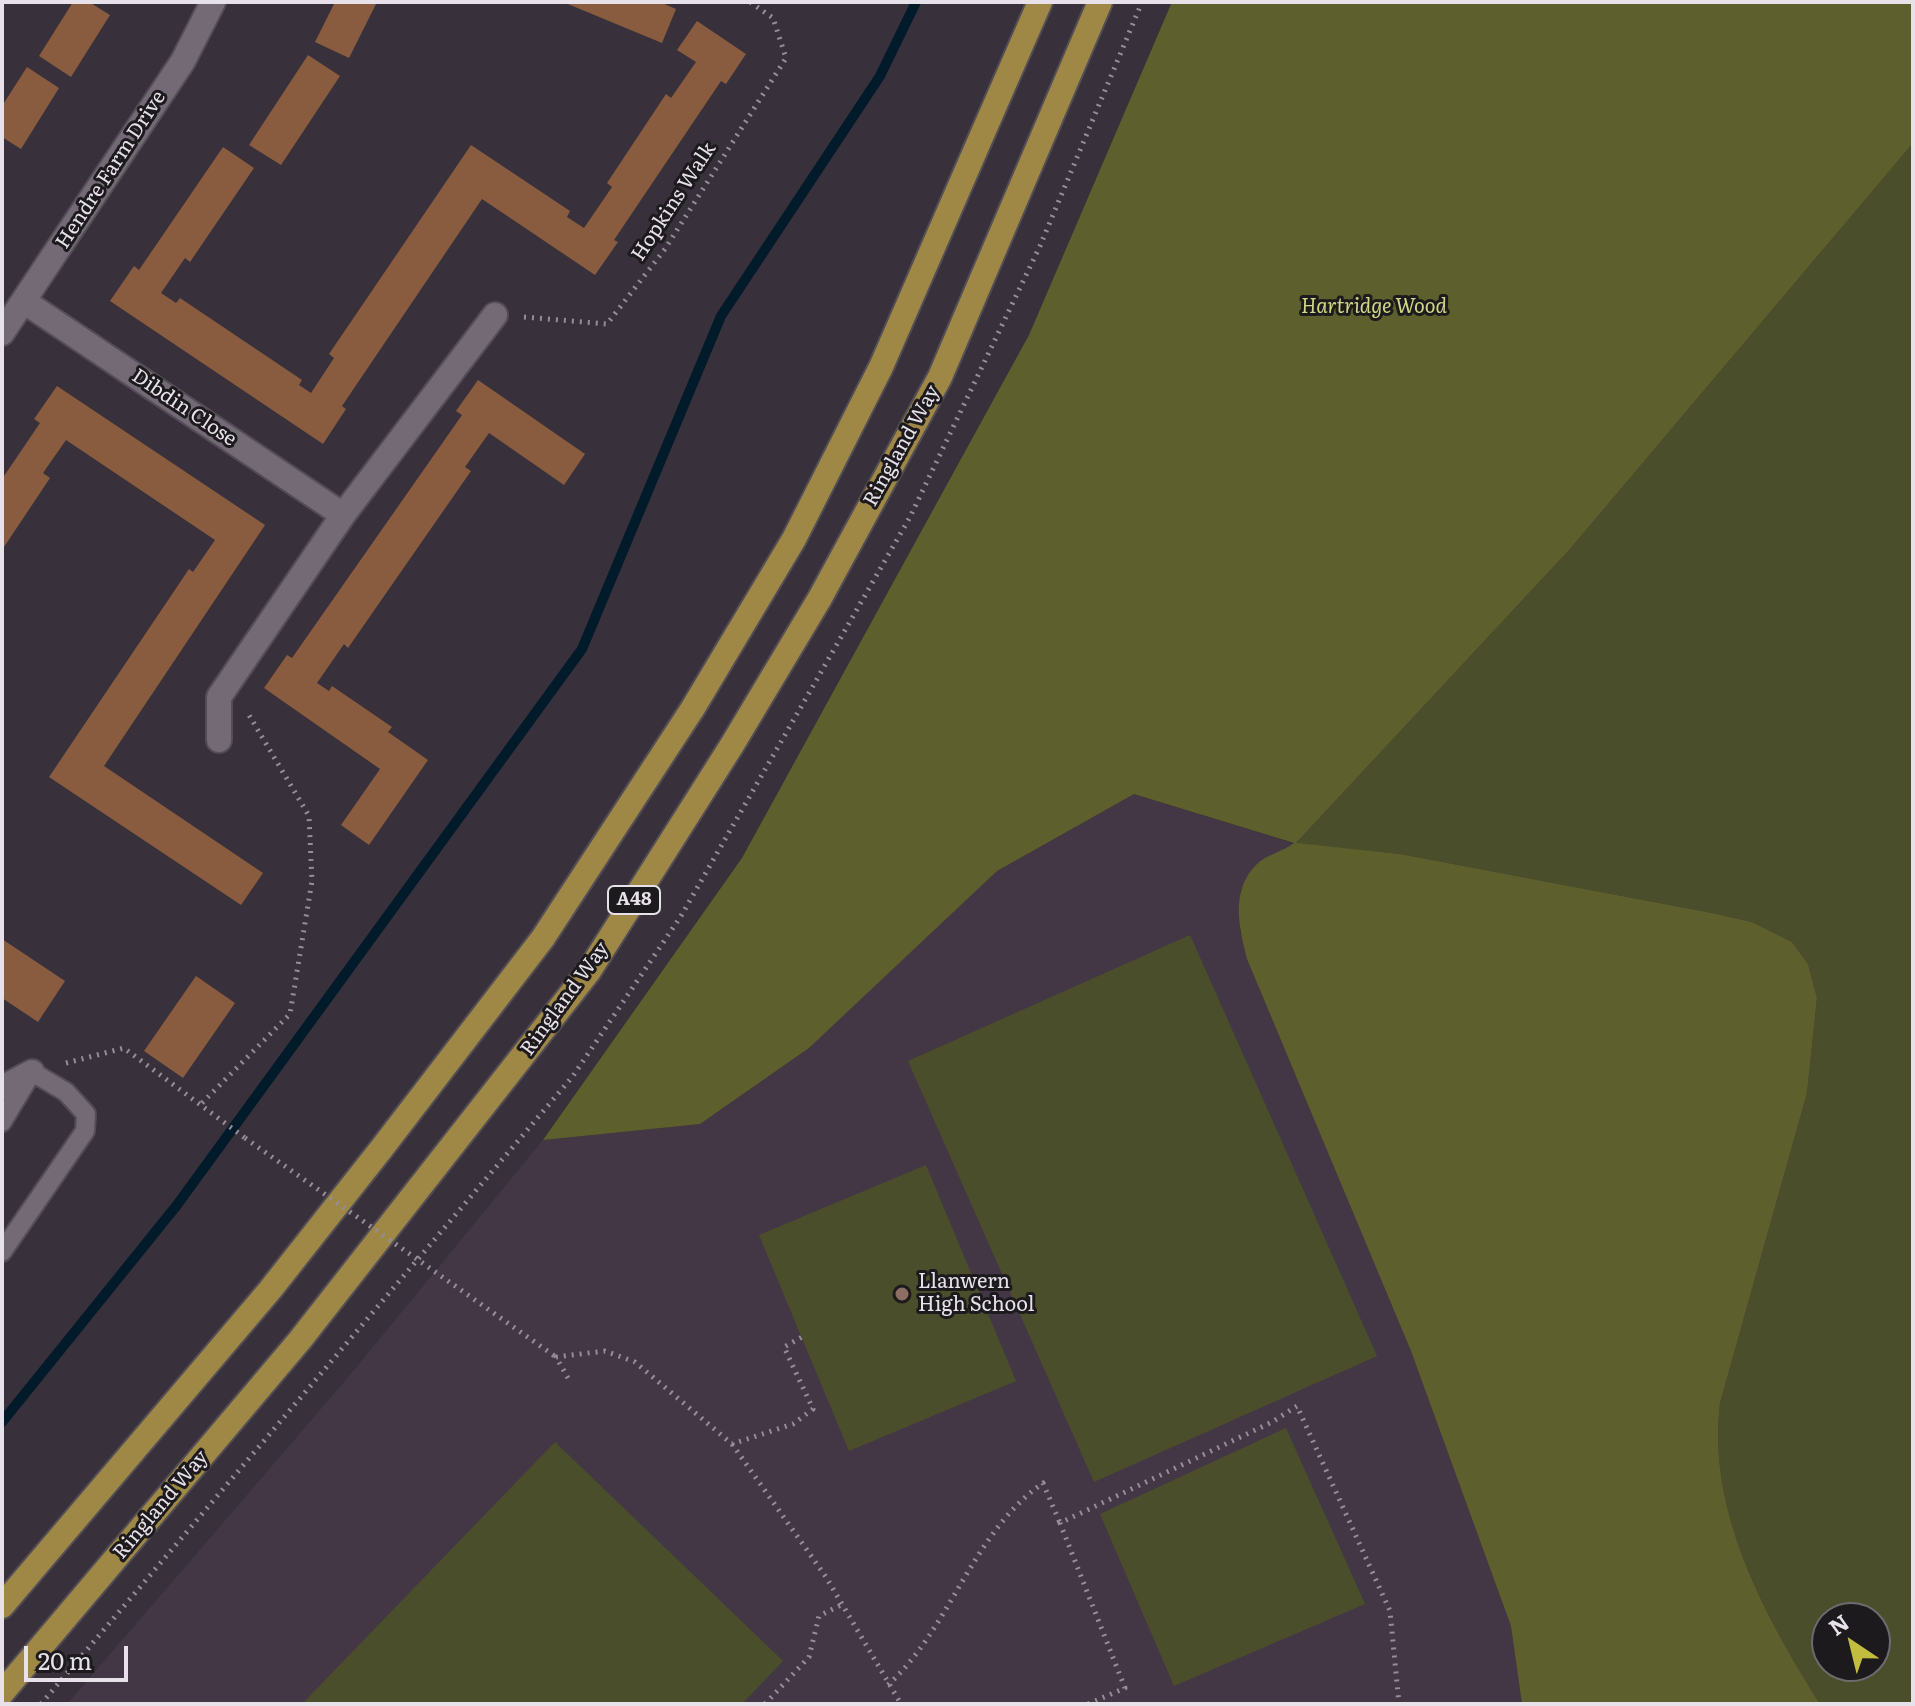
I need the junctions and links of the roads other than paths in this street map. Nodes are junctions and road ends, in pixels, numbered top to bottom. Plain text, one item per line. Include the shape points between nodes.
1 (213, 2) edge
2 (1040, 2) edge
3 (1100, 2) edge
4 (25, 302) junction
5 (495, 315) road end
6 (2, 333) edge
7 (343, 515) junction
8 (219, 740) dead end
9 (32, 1072) junction
10 (2, 1088) edge
11 (2, 1122) edge
12 (2, 1252) edge
13 (2, 1606) edge
14 (2, 1693) edge

1 - 4 street, Hendre Farm Drive via 183,61
2 - 13 main road, A48 via 881,367 794,539 693,708 543,938 401,1123 270,1290
3 - 14 main road, Ringland Way / A48 via 940,377 820,598 589,971 300,1340
4 - 6 street, Hendre Farm Drive
4 - 7 street, Dibdin Close
5 - 7 street
7 - 8 street via 219,697
9 - 10 street
9 - 11 lane
9 - 12 lane via 78,1102 86,1114 85,1131

